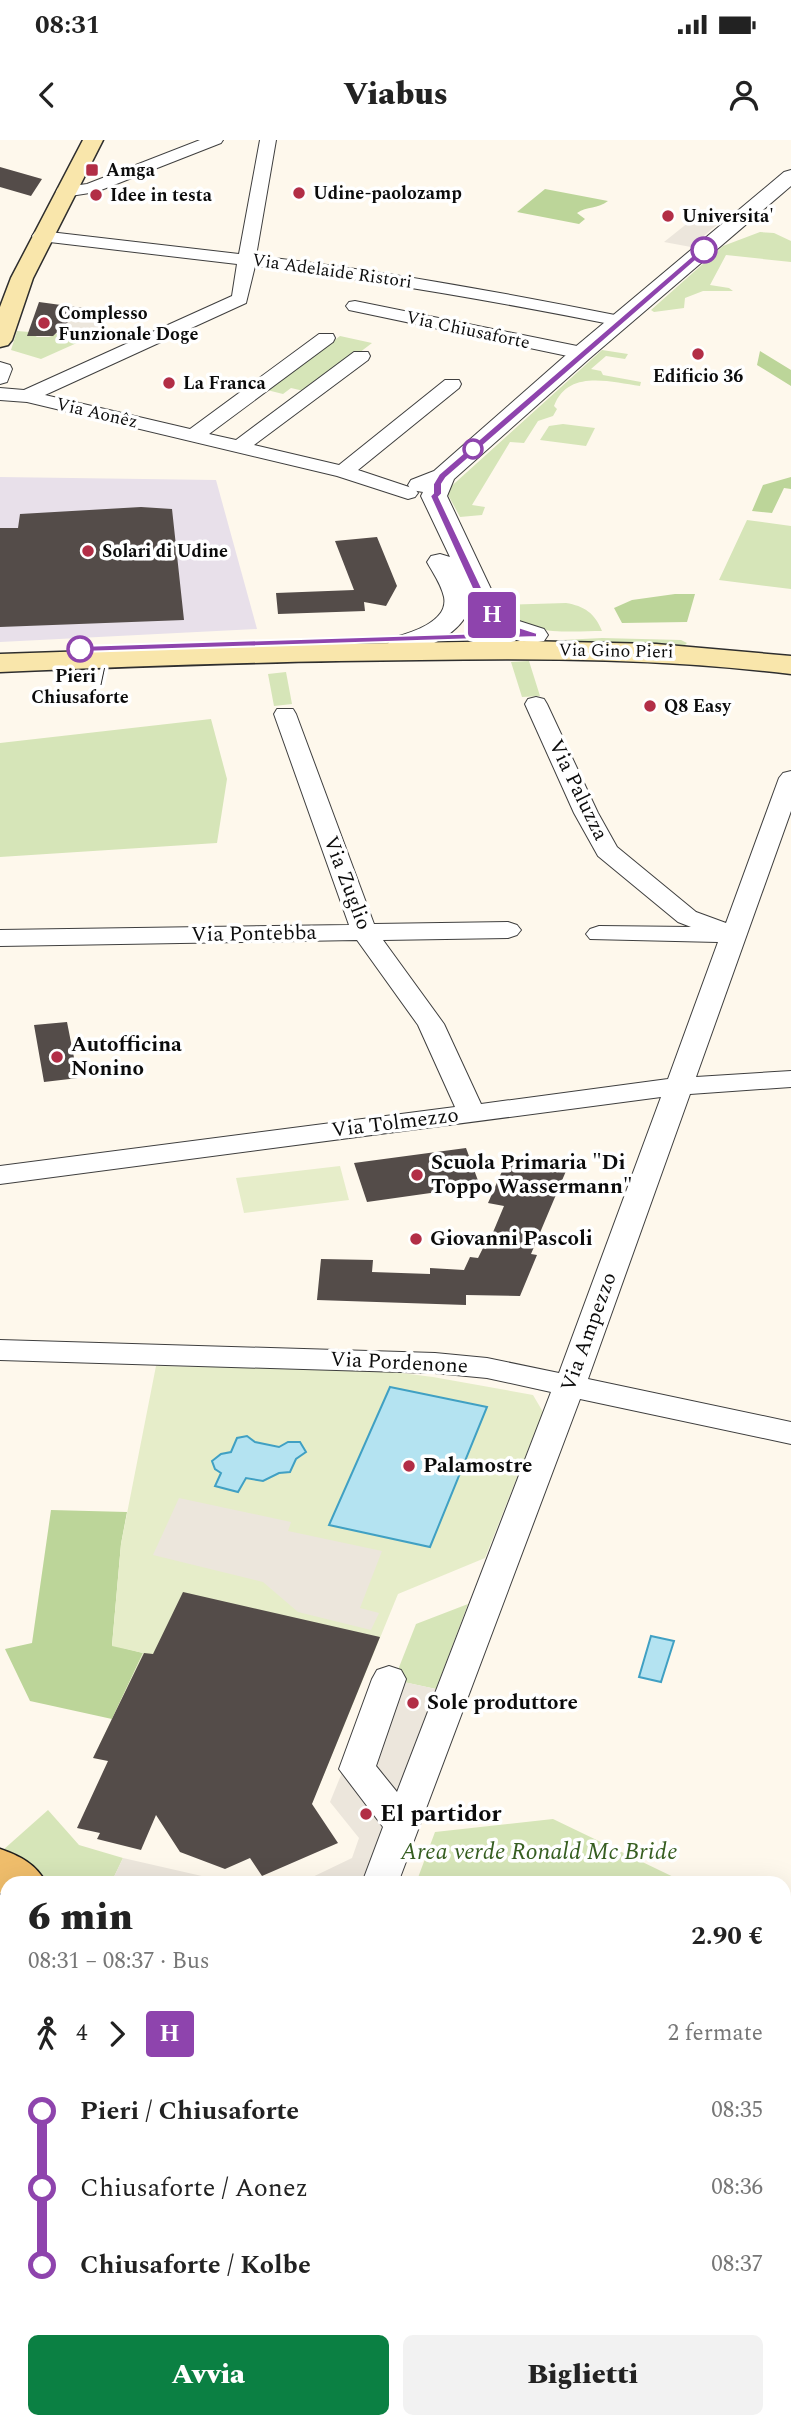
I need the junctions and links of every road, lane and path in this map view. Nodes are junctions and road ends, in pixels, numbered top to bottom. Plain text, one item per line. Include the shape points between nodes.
1 (93, 140) edge
2 (215, 140) edge
3 (268, 140) edge
4 (791, 176) edge
5 (64, 192) junction
6 (41, 236) junction
7 (247, 259) junction
8 (355, 306) dead end
9 (620, 321) junction
10 (326, 338) dead end
11 (0, 340) edge
12 (582, 353) junction
13 (360, 356) dead end
14 (0, 368) edge
15 (0, 378) edge
16 (452, 384) dead end
17 (0, 387) edge
18 (15, 395) edge
19 (193, 436) junction
20 (239, 447) junction
21 (343, 472) junction
22 (424, 489) junction
23 (446, 546) junction
24 (413, 640) junction
25 (541, 642) junction
26 (703, 645) junction
27 (791, 645) edge
28 (301, 652) junction
29 (0, 653) edge
30 (14, 662) edge
31 (791, 665) edge
32 (0, 676) edge
33 (537, 704) dead end
34 (285, 714) dead end
35 (791, 778) edge
36 (782, 829) edge
37 (508, 930) dead end
38 (364, 932) junction
39 (598, 934) dead end
40 (735, 935) junction
41 (0, 938) edge
42 (791, 1079) edge
43 (681, 1086) junction
44 (472, 1113) junction
45 (0, 1175) edge
46 (0, 1350) edge
47 (569, 1386) junction
48 (791, 1433) edge
49 (389, 1678) dead end
50 (403, 1825) junction
51 (383, 1876) edge

1 - 5 main road
2 - 5 street via 90,188
3 - 7 street
4 - 9 street
5 - 6 main road
6 - 7 street, Via Adelaide Ristori
6 - 11 main road
7 - 9 street, Via Adelaide Ristori via 401,280
7 - 18 street via 240,299
8 - 12 street, Via Chiusaforte
9 - 12 street
10 - 19 street
12 - 22 street
13 - 20 street
14 - 15 street
16 - 21 street
17 - 18 street, Via Aonêz
18 - 19 street, Via Aonêz
19 - 20 street, Via Aonêz
20 - 21 street, Via Aonêz
21 - 22 street, Via Aonêz
22 - 23 street
23 - 24 street via 458,604 449,619
23 - 25 street via 495,619
24 - 25 main road, Via Gino Pieri
24 - 28 main road, Via Gino Pieri
24 - 29 main road
25 - 26 main road, Via Gino Pieri
25 - 28 main road, Via Gino Pieri
25 - 32 main road via 519,655 492,657
26 - 27 main road, Via Gino Pieri
26 - 31 main road, Via Gino Pieri
28 - 30 main road
33 - 40 street, Via Paluzza via 607,851 687,917
34 - 38 street, Via Zuglio
35 - 36 street, Via Ampezzo
36 - 40 street, Via Ampezzo
37 - 38 street, Via Pontebba
38 - 41 street, Via Pontebba
38 - 44 street, Via Zuglio via 431,1024
39 - 40 street
40 - 43 street, Via Ampezzo
42 - 43 street, Via Tolmezzo
43 - 44 street, Via Tolmezzo
43 - 47 street, Via Ampezzo
44 - 45 street, Via Tolmezzo
46 - 47 street, Via Pordenone via 435,1363 487,1368
47 - 48 street, Via Pordenone
47 - 50 street, Via Ampezzo
49 - 50 street via 357,1769
50 - 51 street, Via Ampezzo

